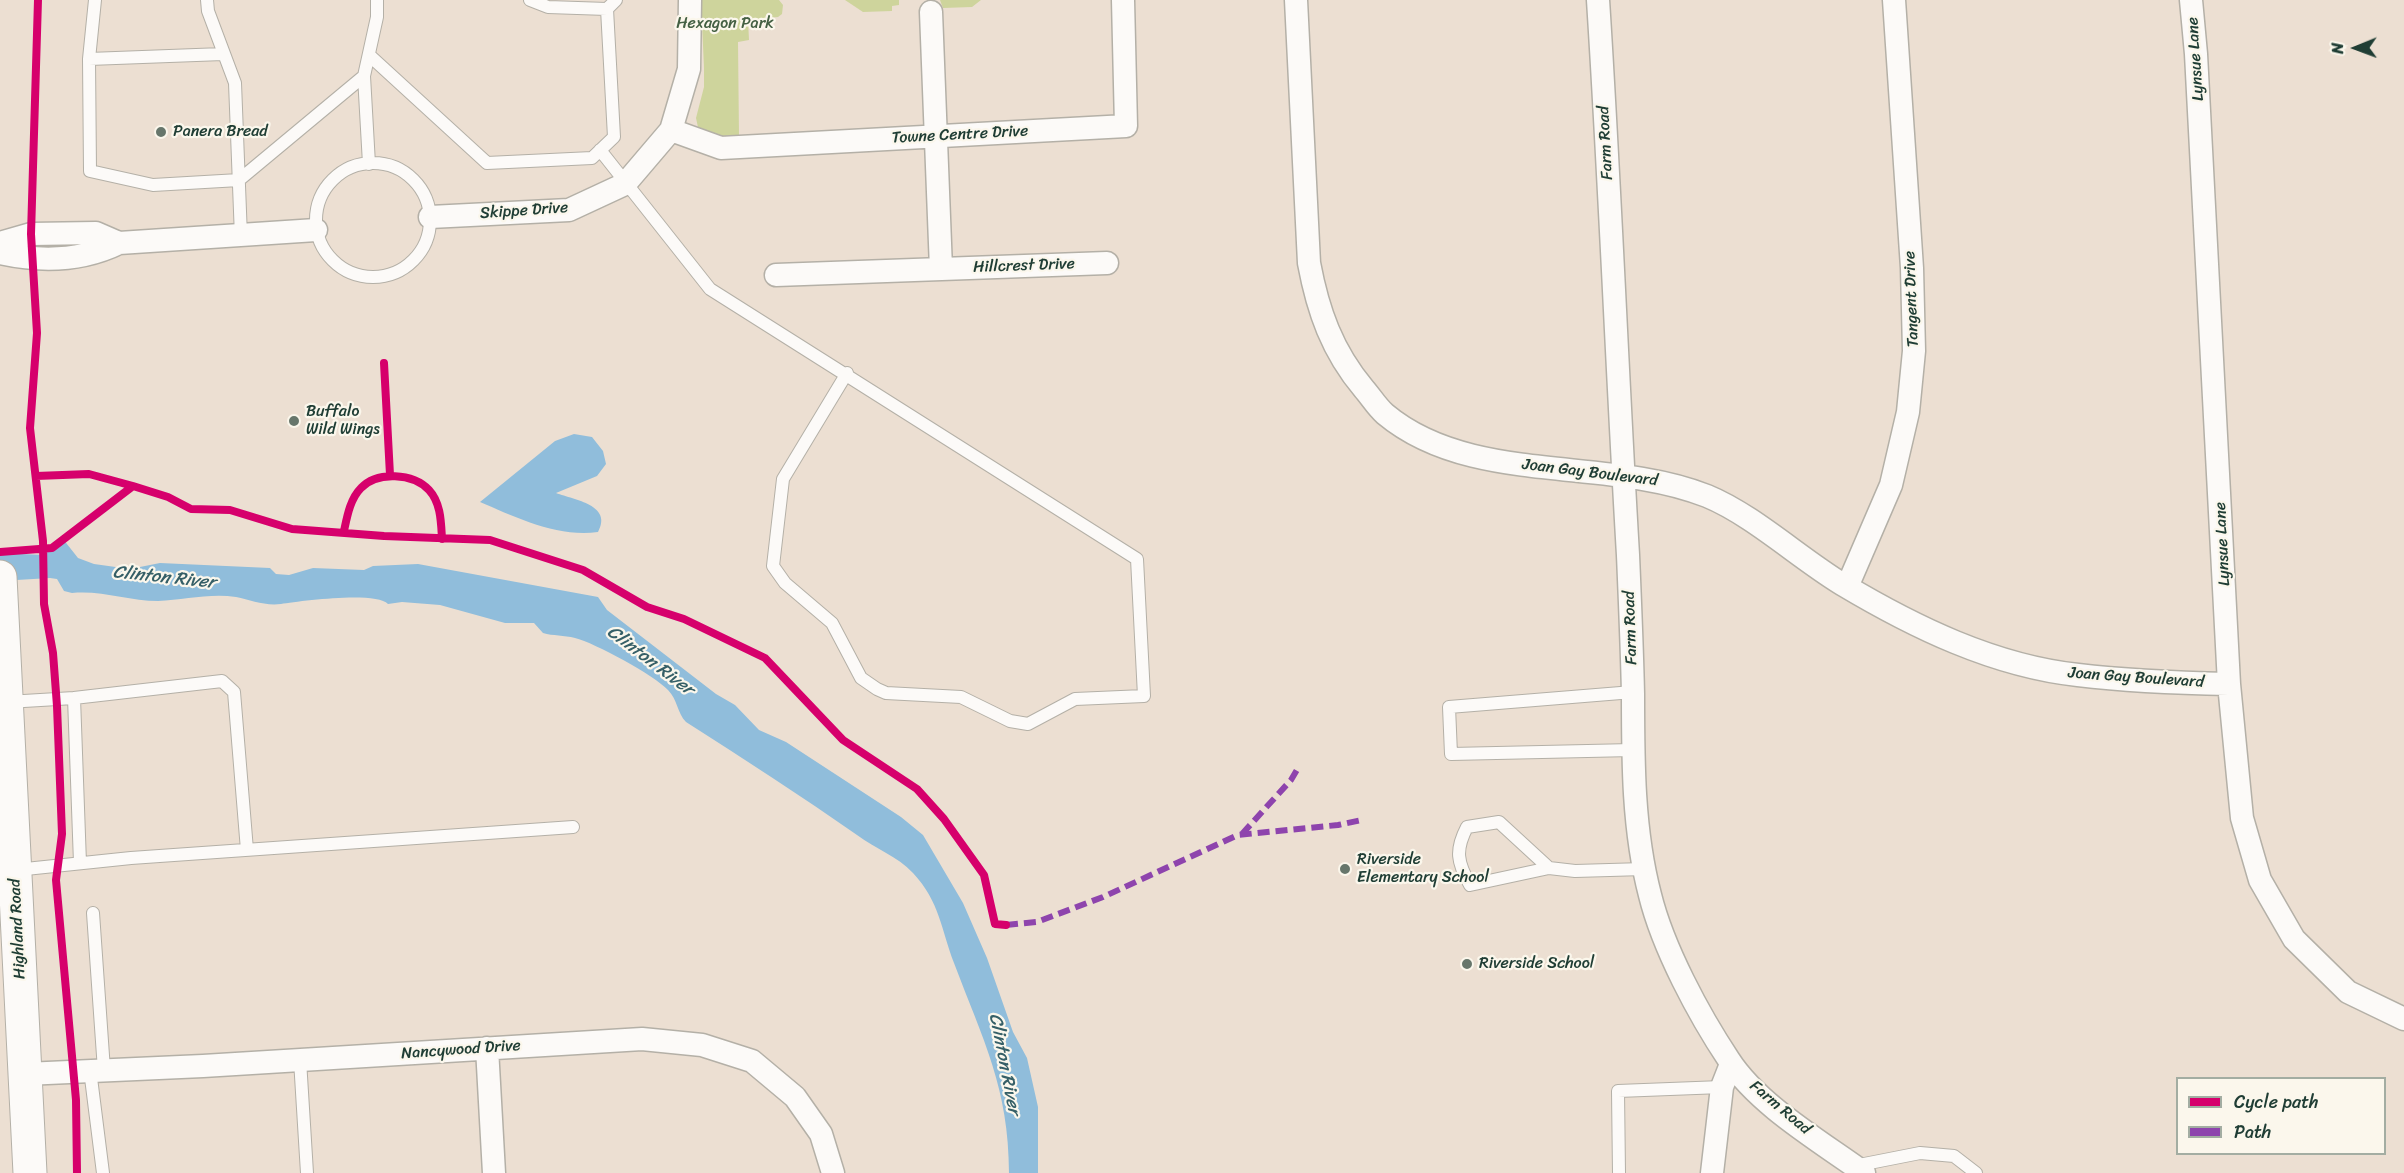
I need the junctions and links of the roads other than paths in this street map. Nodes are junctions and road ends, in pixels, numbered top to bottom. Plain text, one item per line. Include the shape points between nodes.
1 (95, 0) edge
2 (207, 0) edge
3 (376, 0) edge
4 (530, 0) edge
5 (690, 0) edge
6 (1123, 0) edge
7 (1296, 0) edge
8 (1598, 0) edge
9 (1894, 0) edge
10 (2191, 0) edge
11 (612, 4) edge
12 (932, 12) dead end
13 (223, 54) junction
14 (369, 55) junction
15 (89, 59) junction
16 (364, 76) junction
17 (671, 130) junction
18 (938, 136) junction
19 (600, 150) junction
20 (369, 164) junction
21 (239, 180) junction
22 (625, 184) junction
23 (430, 217) junction
24 (316, 230) junction
25 (241, 237) junction
26 (0, 243) edge
27 (119, 243) junction
28 (0, 253) edge
29 (1107, 263) dead end
30 (941, 269) junction
31 (776, 275) dead end
32 (847, 373) junction
33 (1621, 475) junction
34 (0, 577) edge
35 (0, 584) edge
36 (1847, 587) junction
37 (2229, 684) junction
38 (1633, 692) junction
39 (74, 698) junction
40 (6, 702) junction
41 (1633, 750) junction
42 (5, 791) edge
43 (573, 827) dead end
44 (247, 850) junction
45 (80, 863) junction
46 (1549, 868) junction
47 (1644, 869) junction
48 (10, 874) edge
49 (93, 913) dead end
50 (2404, 1019) edge
51 (487, 1048) junction
52 (300, 1060) junction
53 (1731, 1064) junction
54 (97, 1070) junction
55 (25, 1074) junction
56 (1722, 1087) junction
57 (1859, 1169) edge
58 (30, 1173) edge
59 (103, 1173) edge
60 (307, 1173) edge
61 (494, 1173) edge
62 (833, 1173) edge
63 (1619, 1173) edge
64 (1712, 1173) edge
65 (1976, 1173) edge

1 - 15 lane
2 - 13 lane
3 - 14 lane via 377,17
4 - 11 lane via 548,7
5 - 17 street, Skippe Drive via 689,69
6 - 18 street, Towne Centre Drive via 1126,126
7 - 33 street, Joan Gay Boulevard via 1309,262 1316,302 1329,338 1352,375 1385,414 1423,437 1483,459
8 - 33 street, Farm Road
9 - 36 street, Tangent Drive via 1914,351 1908,412 1891,485
10 - 37 street, Lynsue Lane
11 - 19 lane via 614,137
12 - 18 street
13 - 15 lane
13 - 21 lane via 235,83
14 - 16 lane
14 - 19 lane via 487,163 592,158
15 - 21 lane via 90,171 153,184
16 - 20 lane
16 - 21 lane
17 - 18 street, Towne Centre Drive via 722,148
17 - 22 street, Skippe Drive
18 - 30 street
19 - 22 lane
20 - 23 lane via 398,169 414,181 425,197
20 - 24 lane via 341,172 327,186 318,204
21 - 25 lane
22 - 23 street, Skippe Drive via 569,210
22 - 32 lane via 710,289
23 - 24 lane via 421,251 393,274 376,277 358,276 342,268 328,256
24 - 25 street
25 - 27 street
26 - 27 street via 31,234 96,233
27 - 28 street via 95,255 31,260
29 - 30 street, Hillcrest Drive
30 - 31 street, Hillcrest Drive
32 - 32 lane via 783,479 772,559 784,583 832,623 861,678 886,693 961,697 1022,724 1034,724 1075,699 1144,696 1137,559
33 - 36 street, Joan Gay Boulevard via 1655,479 1708,496
33 - 38 street, Farm Road
34 - 35 highway, Highland Road
35 - 40 highway, Highland Road
36 - 37 street, Joan Gay Boulevard via 1947,640 2020,664 2076,675
37 - 50 street, Lynsue Lane via 2242,819 2260,880 2294,939 2348,992
38 - 41 street, Farm Road
38 - 41 lane via 1449,707 1451,754
39 - 40 lane
39 - 44 lane via 222,681 228,686 234,692
39 - 45 lane
40 - 42 highway, Highland Road
41 - 47 street, Farm Road
42 - 48 highway, Highland Road
43 - 44 lane
44 - 45 lane
45 - 48 lane
46 - 46 lane via 1499,822 1467,827 1458,845 1461,870 1470,885
46 - 47 lane
47 - 53 street, Farm Road via 1666,941 1702,1018
48 - 55 highway, Highland Road via 16,1009
49 - 54 lane
51 - 52 street, Nancywood Drive
51 - 61 street
51 - 62 street, Nancywood Drive via 642,1040 702,1045 753,1061 795,1097 821,1134
52 - 54 street, Nancywood Drive
52 - 60 lane
53 - 56 street
53 - 57 street, Farm Road via 1764,1100
54 - 55 street, Nancywood Drive
54 - 59 lane
55 - 58 highway, Highland Road
56 - 63 lane via 1618,1091
56 - 64 street
57 - 65 lane via 1920,1153 1954,1156

